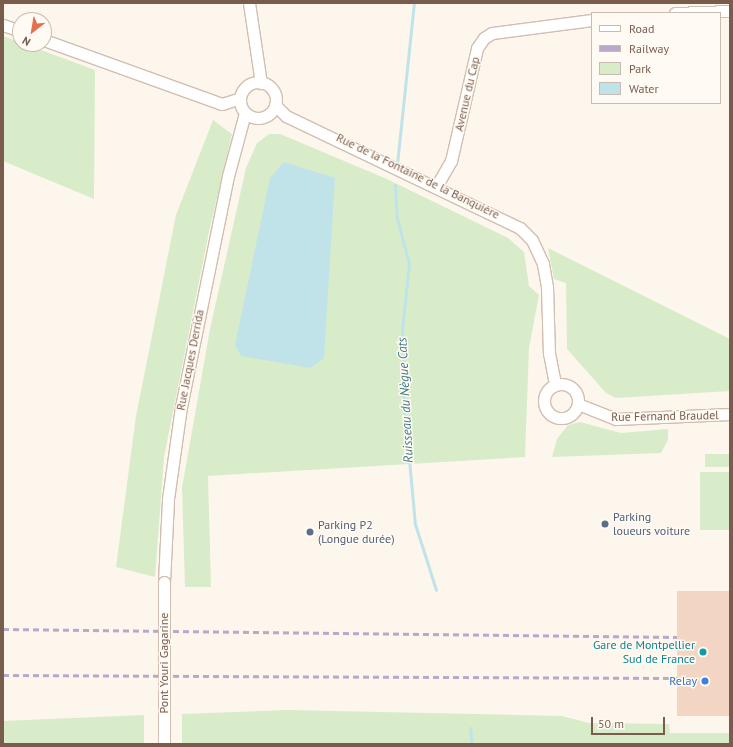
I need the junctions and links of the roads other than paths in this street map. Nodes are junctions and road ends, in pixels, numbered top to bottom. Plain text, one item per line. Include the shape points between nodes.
1 (249, 3) edge
2 (730, 11) edge
3 (702, 12) edge
4 (591, 20) edge
5 (52, 43) edge
6 (255, 83) junction
7 (240, 98) junction
8 (245, 113) junction
9 (267, 113) junction
10 (238, 141) junction
11 (437, 185) junction
12 (555, 385) junction
13 (578, 404) junction
14 (730, 414) edge
15 (164, 582) joint
16 (164, 744) edge

1 - 6 street
2 - 3 street
4 - 11 street, Avenue du Cap via 492,33 484,38 477,48 451,161
5 - 7 street via 222,104
6 - 7 street
6 - 9 street via 274,94
7 - 8 street
8 - 9 street, Rue de la Fontaine de la Banquière
8 - 10 street, Rue Jacques Derrida
9 - 10 street, Rue Jacques Derrida
9 - 11 street, Rue de la Fontaine de la Banquière via 286,116
10 - 15 street, Rue Jacques Derrida via 194,335 175,444 168,499
11 - 12 street, Rue de la Fontaine de la Banquière via 508,219 532,240 539,252 547,287 549,353
12 - 13 street via 566,384 574,390
12 - 13 street via 545,396 545,406 551,414 567,417
13 - 14 street, Rue Fernand Braudel via 616,419
15 - 16 street, Pont Youri Gagarine, bridge

